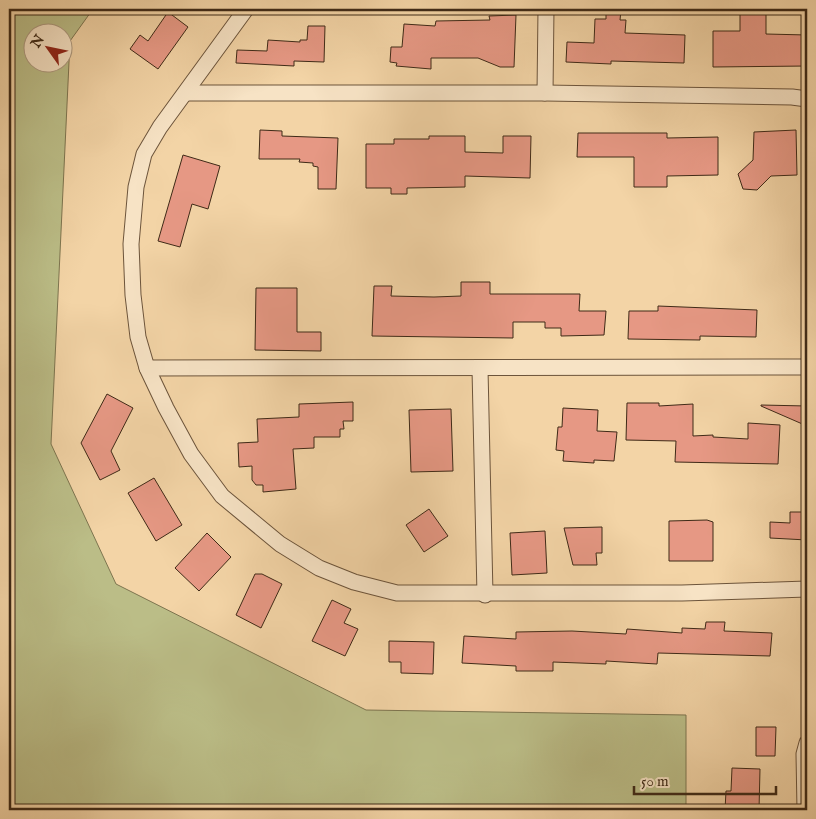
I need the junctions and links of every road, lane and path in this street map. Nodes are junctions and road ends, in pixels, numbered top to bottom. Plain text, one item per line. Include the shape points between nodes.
1 (246, 9) edge
2 (546, 9) edge
3 (187, 93) junction
4 (544, 93) junction
5 (807, 99) edge
6 (807, 367) edge
7 (147, 368) junction
8 (480, 369) junction
9 (807, 589) edge
10 (485, 594) junction
11 (807, 743) edge
12 (805, 810) edge

1 - 3 street
2 - 4 street
3 - 4 street
3 - 7 street via 144,154 136,187 131,244 133,295 138,337
4 - 5 street via 792,96
6 - 8 street
7 - 8 street
7 - 10 street via 191,454 222,496 280,544 319,568 354,582 397,593
8 - 10 street
9 - 10 street
11 - 12 street via 804,754

